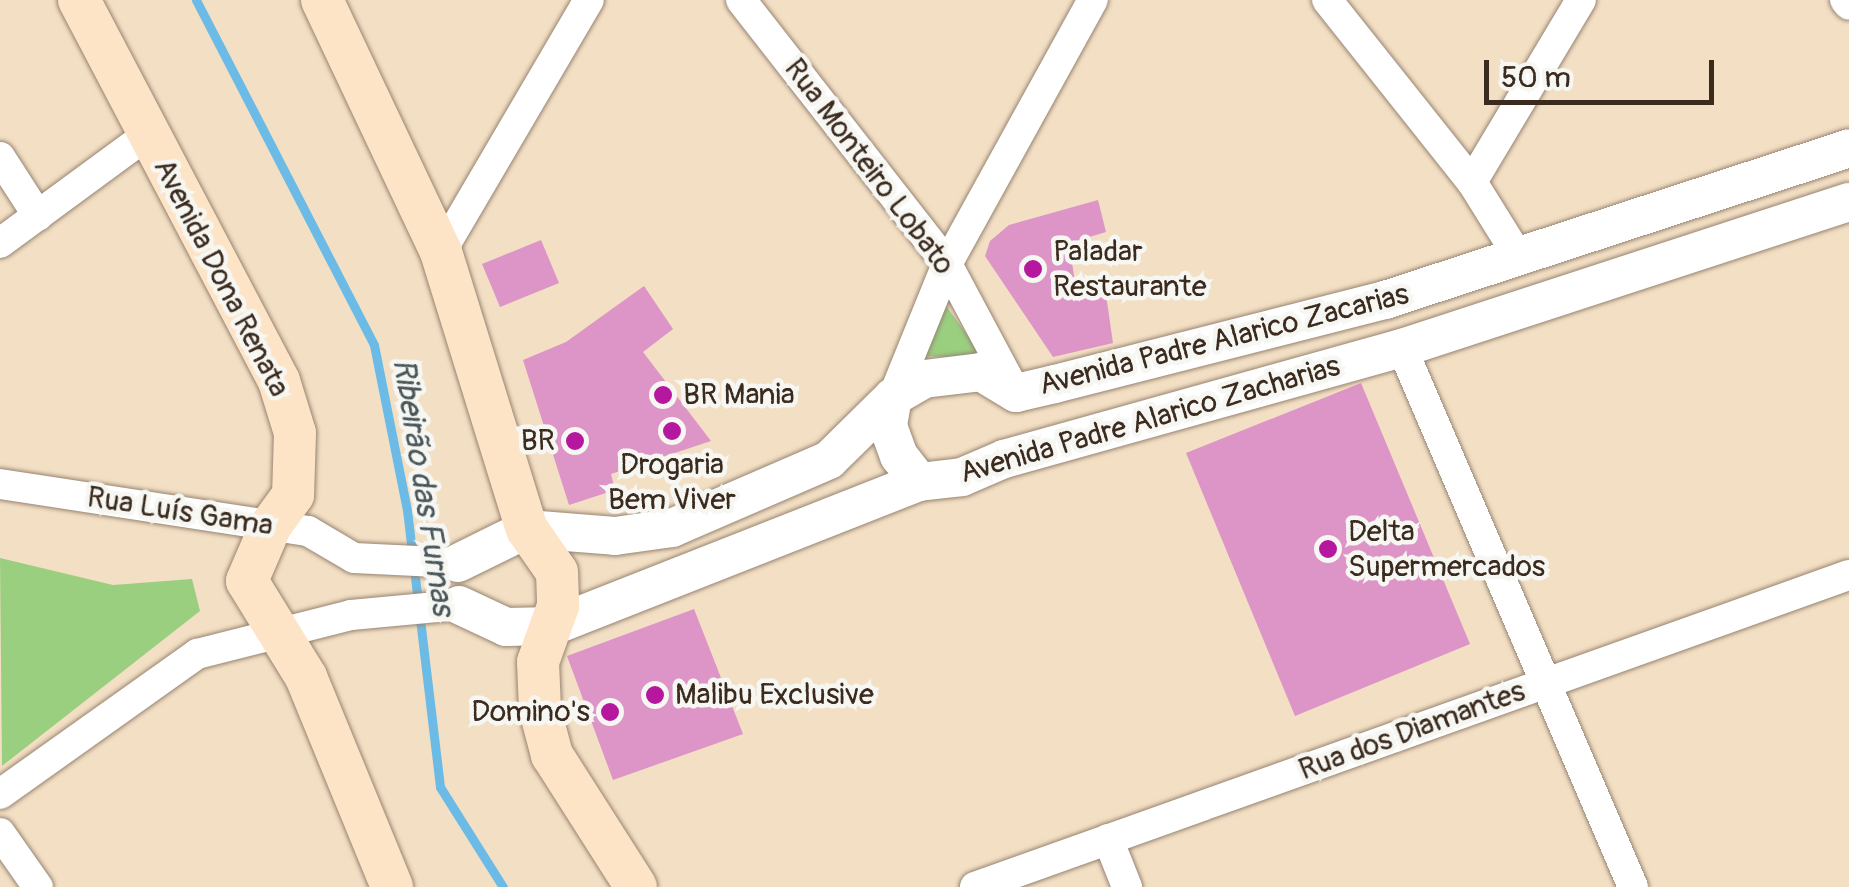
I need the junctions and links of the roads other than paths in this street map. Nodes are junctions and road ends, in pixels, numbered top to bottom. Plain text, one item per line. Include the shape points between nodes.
1 (79, 0) edge
2 (322, 0) edge
3 (589, 0) edge
4 (741, 0) edge
5 (1093, 0) edge
6 (1327, 0) edge
7 (1581, 0) edge
8 (147, 135) junction
9 (1849, 148) edge
10 (0, 157) edge
11 (1472, 182) junction
12 (1849, 202) edge
13 (38, 216) junction
14 (0, 243) edge
15 (442, 252) junction
16 (1520, 259) junction
17 (947, 264) junction
18 (1402, 348) junction
19 (1016, 393) junction
20 (893, 397) junction
21 (1004, 459) junction
22 (919, 482) junction
23 (0, 484) edge
24 (270, 526) junction
25 (527, 529) junction
26 (458, 564) joint
27 (1849, 576) edge
28 (459, 605) joint
29 (552, 626) junction
30 (278, 636) junction
31 (1544, 684) junction
32 (0, 794) edge
33 (0, 833) edge
34 (1108, 840) junction
35 (38, 887) edge
36 (392, 887) edge
37 (636, 887) edge
38 (975, 887) edge
39 (1127, 887) edge
40 (1633, 887) edge

1 - 8 main road, Avenida Dona Renata
2 - 15 main road
3 - 15 street
4 - 17 street, Rua Monteiro Lobato
5 - 17 street
6 - 11 street
7 - 11 street
8 - 13 street
8 - 24 main road, Avenida Dona Renata via 279,381 294,433 293,495
9 - 16 street, Avenida Padre Alarico Zacarias
10 - 13 street
11 - 16 street
12 - 18 street, Avenida Padre Alarico Zacharias
13 - 14 street
15 - 25 main road
16 - 19 street, Avenida Padre Alarico Zacarias
17 - 19 street, Rua Monteiro Lobato
17 - 20 street
18 - 21 street, Avenida Padre Alarico Zacharias
18 - 31 street
19 - 20 street, Avenida Padre Alarico Zacarias via 982,372 952,371
19 - 21 street via 1017,426
20 - 22 street via 888,426
20 - 25 street, Avenida Padre Alarico Zacarias via 829,460 672,528 615,536
21 - 22 street, Avenida Padre Alarico Zacharias via 962,477
22 - 29 street, Avenida Padre Alarico Zacharias
23 - 24 street, Rua Luís Gama
24 - 26 street, Rua Luís Gama via 308,531 354,558
24 - 30 main road, Avenida Dona Renata via 247,581
25 - 26 street
25 - 29 main road via 557,572
27 - 31 street, Rua dos Diamantes
28 - 29 street, Avenida Padre Alarico Zacharias via 506,627
28 - 30 street via 351,615
29 - 37 main road via 538,662 540,710 552,755
30 - 32 street via 196,654
30 - 36 main road, Avenida Dona Renata via 306,677
31 - 34 street, Rua dos Diamantes
31 - 40 street
33 - 35 street
34 - 38 street, Rua dos Diamantes
34 - 39 street

